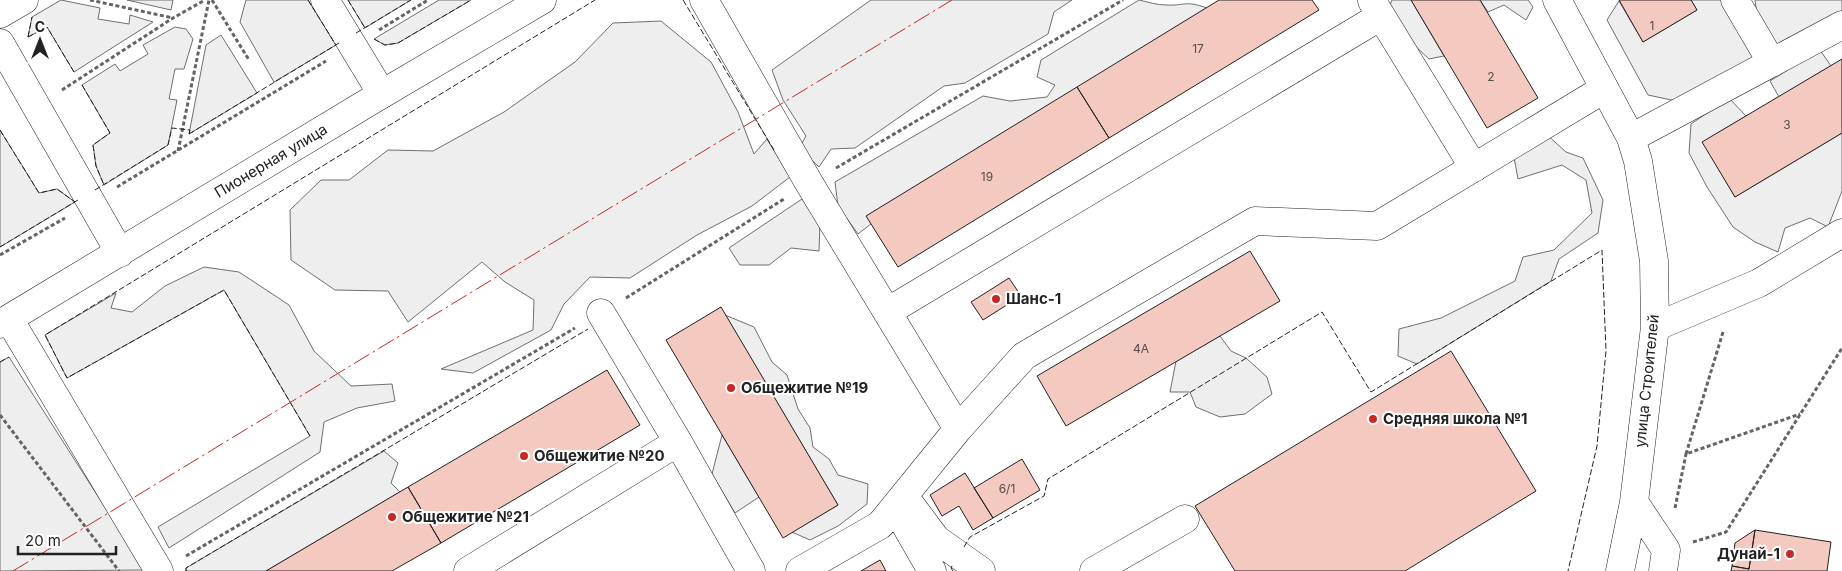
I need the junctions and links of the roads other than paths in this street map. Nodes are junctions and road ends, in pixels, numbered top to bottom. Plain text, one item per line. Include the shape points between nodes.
1 (24, 0) edge
2 (325, 0) edge
3 (542, 0) edge
4 (704, 0) edge
5 (1557, 0) edge
6 (1735, 0) edge
7 (1376, 8) edge
8 (0, 14) edge
9 (1842, 25) edge
10 (0, 43) edge
11 (1772, 63) junction
12 (1604, 89) junction
13 (382, 94) junction
14 (1631, 138) junction
15 (1474, 168) junction
16 (1842, 233) edge
17 (120, 253) junction
18 (887, 312) junction
19 (601, 313) road end
20 (4, 322) edge
21 (1655, 327) junction
22 (958, 429) junction
23 (678, 442) junction
24 (899, 501) junction
25 (1634, 502) junction
26 (1186, 520) dead end
27 (1664, 561) edge
28 (159, 571) edge
29 (468, 571) edge
30 (751, 571) edge
31 (800, 571) edge
32 (932, 571) edge
33 (980, 571) edge
34 (1094, 571) edge
35 (1620, 571) edge

1 - 8 main road
2 - 13 main road
3 - 13 main road, Пионерная улица
4 - 18 main road via 809,184
5 - 12 main road, улица Строителей
6 - 11 main road
7 - 15 main road
7 - 18 main road
9 - 11 main road
10 - 17 main road
11 - 14 main road
12 - 14 main road, улица Строителей
12 - 15 main road
13 - 17 main road, Пионерная улица
14 - 21 main road, улица Строителей via 1638,161 1654,260
15 - 22 main road via 1378,226 1255,222 1024,356
16 - 21 main road via 1759,283
17 - 20 main road, Пионерная улица
18 - 22 main road
19 - 23 main road
20 - 28 main road via 77,413 125,494
21 - 25 main road, улица Строителей
22 - 24 main road
23 - 29 main road
23 - 30 main road
24 - 31 main road via 880,525
24 - 32 main road
24 - 33 main road via 936,539
25 - 27 main road
25 - 35 main road, улица Строителей
26 - 34 main road

